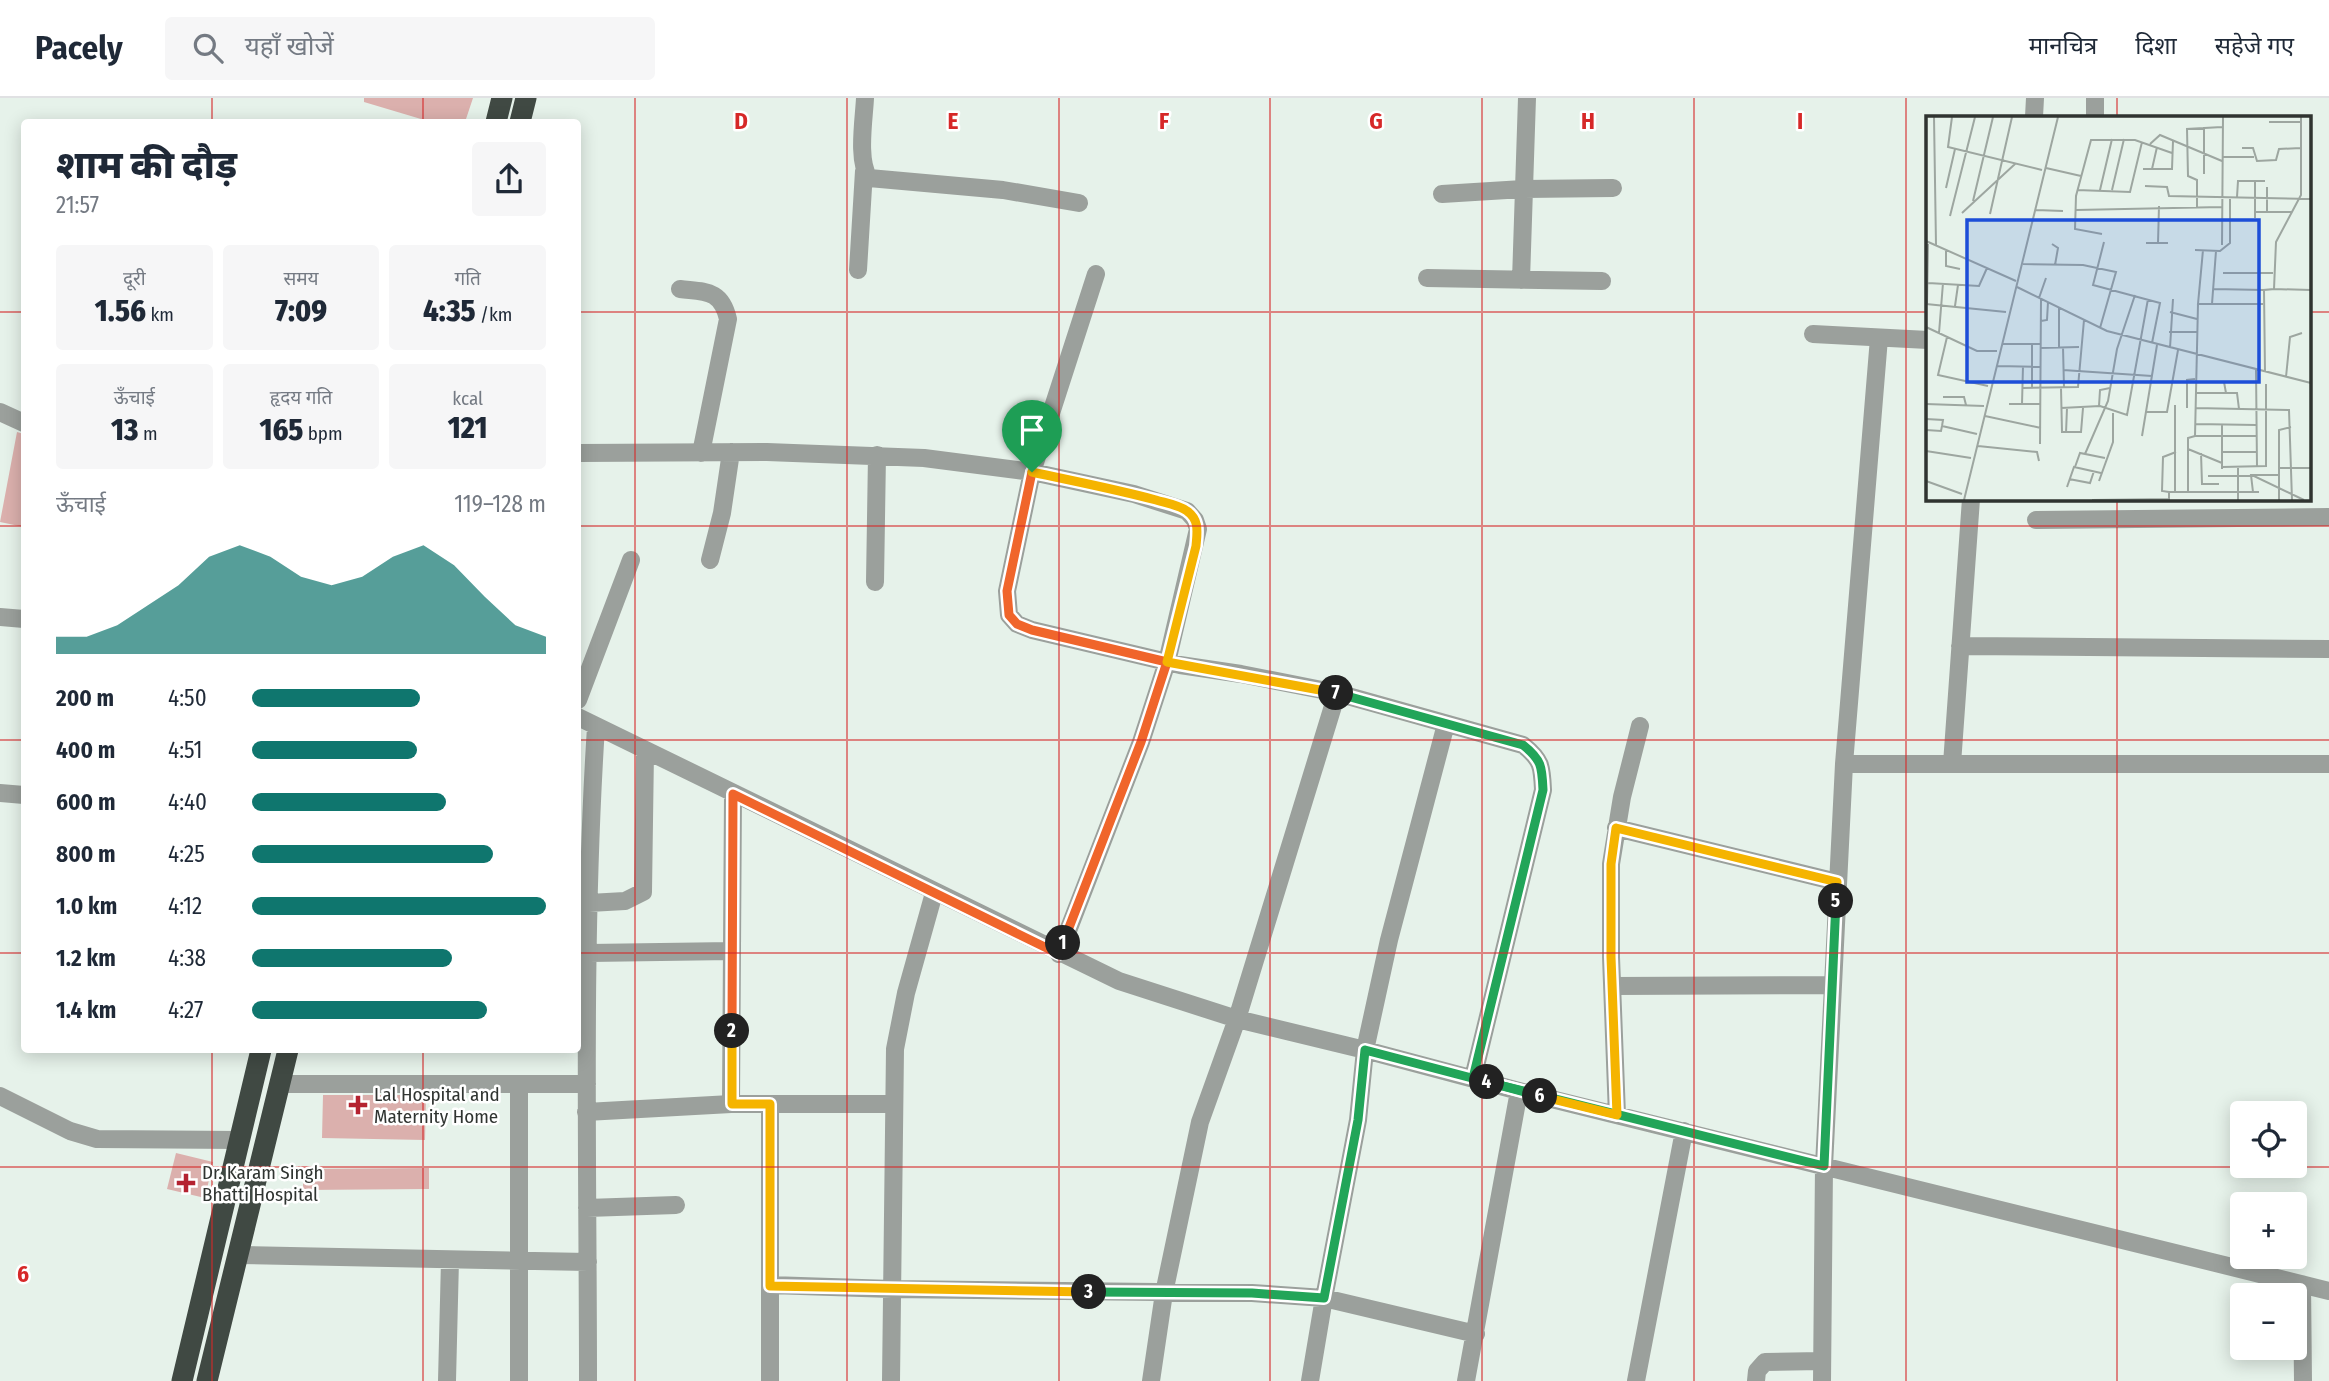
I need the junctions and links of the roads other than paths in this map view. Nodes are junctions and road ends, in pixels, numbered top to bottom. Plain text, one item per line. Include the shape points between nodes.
1 (502, 98) edge
2 (526, 98) edge
3 (865, 98) edge
4 (1527, 98) edge
5 (2035, 98) edge
6 (2095, 98) edge
7 (2034, 116) edge
8 (2095, 116) edge
9 (497, 119) edge
10 (521, 119) edge
11 (864, 171) junction
12 (1613, 188) dead end
13 (1523, 189) junction
14 (1442, 194) dead end
15 (1079, 203) dead end
16 (858, 270) dead end
17 (1097, 274) dead end
18 (1427, 278) dead end
19 (1521, 280) junction
20 (1602, 281) dead end
21 (680, 289) dead end
22 (1814, 334) dead end
23 (1879, 338) junction
24 (1926, 340) edge
25 (0, 412) edge
26 (21, 422) edge
27 (731, 452) junction
28 (581, 453) edge
29 (701, 453) junction
30 (877, 455) junction
31 (1032, 472) junction
32 (1971, 500) edge
33 (2329, 517) edge
34 (2036, 520) dead end
35 (631, 560) dead end
36 (710, 560) dead end
37 (875, 582) dead end
38 (0, 617) edge
39 (21, 619) edge
40 (1961, 646) junction
41 (2329, 649) edge
42 (1167, 662) junction
43 (581, 692) edge
44 (1337, 693) junction
45 (581, 719) edge
46 (1446, 724) junction
47 (1640, 726) dead end
48 (596, 727) junction
49 (645, 751) junction
50 (1844, 764) junction
51 (1952, 764) junction
52 (2329, 764) edge
53 (0, 793) edge
54 (733, 794) junction
55 (21, 795) edge
56 (1616, 828) junction
57 (1837, 882) junction
58 (934, 892) junction
59 (589, 903) junction
60 (732, 951) junction
61 (589, 953) junction
62 (1059, 954) junction
63 (1832, 985) junction
64 (1614, 986) junction
65 (1237, 1019) junction
66 (1365, 1050) junction
67 (260, 1053) edge
68 (287, 1053) edge
69 (1473, 1078) junction
70 (280, 1084) junction
71 (587, 1084) junction
72 (519, 1085) junction
73 (1519, 1091) junction
74 (0, 1096) edge
75 (732, 1104) junction
76 (770, 1104) junction
77 (893, 1104) junction
78 (586, 1112) junction
79 (1617, 1115) junction
80 (1684, 1131) junction
81 (239, 1140) junction
82 (1824, 1166) junction
83 (676, 1205) dead end
84 (587, 1208) junction
85 (238, 1255) junction
86 (450, 1260) junction
87 (519, 1261) junction
88 (588, 1262) junction
89 (2298, 1283) edge
90 (2307, 1285) edge
91 (770, 1286) junction
92 (892, 1289) junction
93 (2329, 1291) edge
94 (1164, 1293) junction
95 (1324, 1298) junction
96 (1476, 1334) junction
97 (2303, 1360) edge
98 (1821, 1361) junction
99 (182, 1381) edge
100 (207, 1381) edge
101 (447, 1381) edge
102 (519, 1381) edge
103 (588, 1381) edge
104 (770, 1381) edge
105 (891, 1381) edge
106 (1151, 1381) edge
107 (1310, 1381) edge
108 (1466, 1381) edge
109 (1636, 1381) edge
110 (1756, 1381) edge
111 (1822, 1381) edge
112 (2303, 1381) edge

1 - 9 highway
2 - 10 highway
3 - 11 street
4 - 13 street
5 - 7 street
6 - 8 street
11 - 15 street via 875,180 1003,190
11 - 16 street
12 - 13 street
13 - 14 street
13 - 19 street
17 - 31 street
18 - 19 street
19 - 20 street
21 - 29 street via 719,297 729,318
22 - 23 street
23 - 24 street
23 - 50 street
25 - 26 street
27 - 29 street
27 - 30 street
27 - 36 street
28 - 29 street
30 - 31 street
30 - 37 street
31 - 42 street via 1007,591 1009,615 1032,630
31 - 42 street via 1164,502 1187,511 1195,520 1196,546
32 - 40 street
33 - 34 street
35 - 43 street
38 - 39 street
40 - 41 street
40 - 51 street
42 - 44 street
42 - 62 street
44 - 46 street
44 - 65 street
45 - 48 street
46 - 66 street
46 - 69 street via 1523,745 1542,767 1540,806
47 - 56 street
48 - 49 street
48 - 59 street
49 - 54 street
49 - 59 street via 643,892 625,901
50 - 51 street
50 - 57 street
51 - 52 street
53 - 55 street
54 - 58 street
54 - 60 street
56 - 57 street
56 - 64 street via 1611,864
57 - 63 street
58 - 62 street
58 - 77 street via 898,1028
59 - 61 street
60 - 61 street
60 - 75 street
61 - 71 street
62 - 65 street via 1119,981
63 - 64 street
63 - 82 street
64 - 79 street
65 - 66 street
65 - 94 street via 1200,1122
66 - 69 street
66 - 95 street via 1358,1120
67 - 81 highway
68 - 70 highway
69 - 73 street
70 - 72 street
70 - 85 highway
71 - 72 street
71 - 78 street
72 - 87 street
73 - 79 street
73 - 96 street
74 - 81 street via 69,1131 97,1139
75 - 76 street
75 - 78 street
76 - 77 street
76 - 91 street
77 - 92 street
78 - 84 street
79 - 80 street
80 - 82 street
80 - 109 street
81 - 99 highway
82 - 89 street
82 - 98 street
83 - 84 street
84 - 88 street
85 - 86 street
85 - 100 highway
86 - 87 street
86 - 101 street
87 - 88 street
87 - 102 street
88 - 103 street
90 - 93 street
91 - 92 street
91 - 104 street
92 - 94 street
92 - 105 street
94 - 95 street
94 - 106 street
95 - 96 street
95 - 107 street
96 - 108 street
97 - 112 street
98 - 110 street via 1765,1362
98 - 111 street

